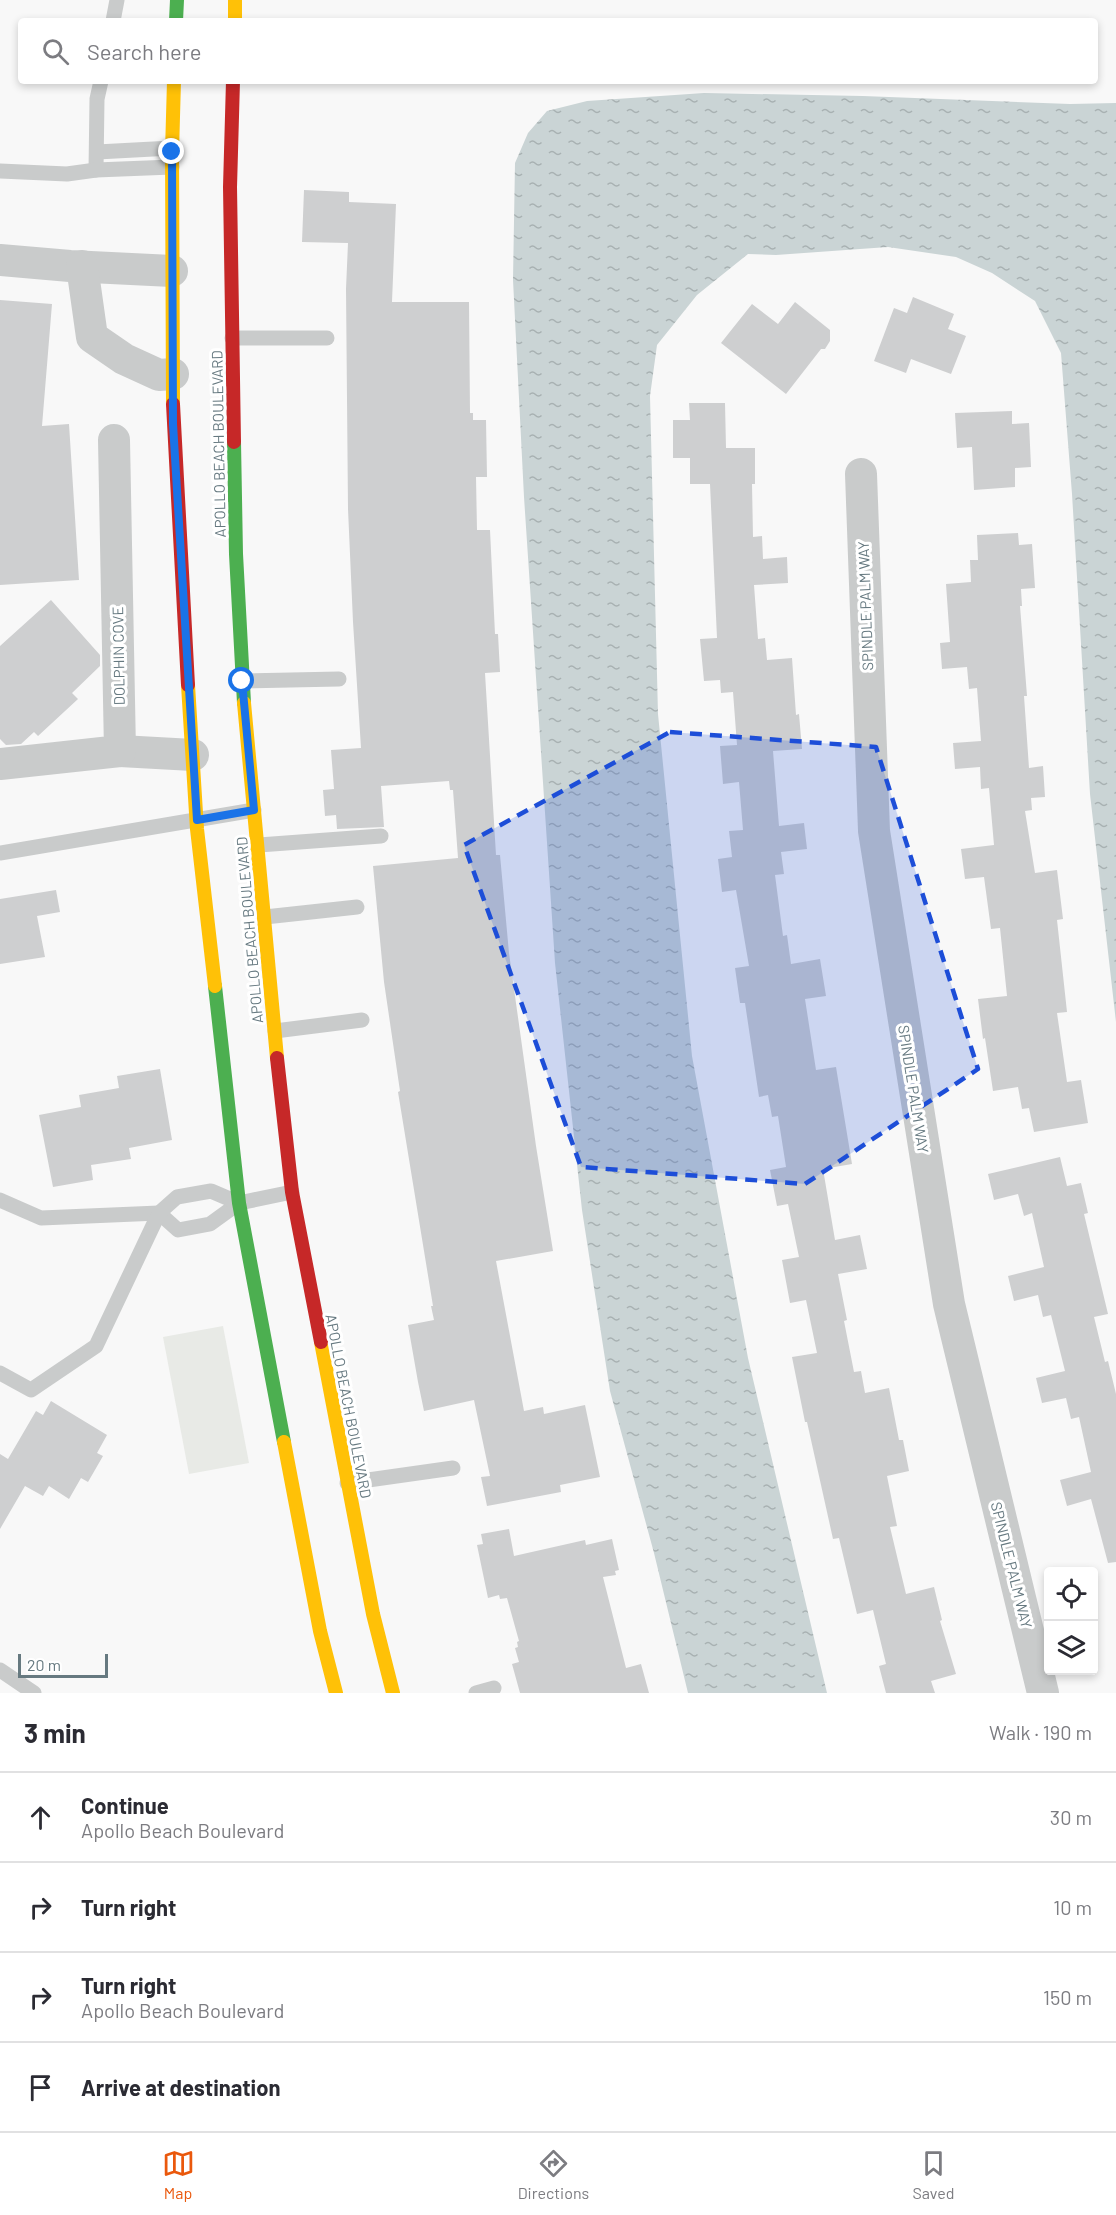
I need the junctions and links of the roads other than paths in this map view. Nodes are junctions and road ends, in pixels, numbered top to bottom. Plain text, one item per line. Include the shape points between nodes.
1 (117, 0) edge
2 (177, 0) edge
3 (235, 0) edge
4 (114, 18) edge
5 (176, 18) edge
6 (235, 18) edge
7 (100, 84) edge
8 (174, 84) edge
9 (233, 84) edge
10 (172, 148) junction
11 (97, 152) junction
12 (172, 167) junction
13 (96, 170) junction
14 (0, 171) edge
15 (0, 260) edge
16 (76, 266) junction
17 (172, 271) junction
18 (232, 338) junction
19 (327, 338) dead end
20 (173, 374) junction
21 (114, 440) dead end
22 (861, 474) dead end
23 (339, 679) dead end
24 (242, 681) junction
25 (120, 751) junction
26 (193, 755) junction
27 (0, 764) edge
28 (254, 810) junction
29 (197, 820) junction
30 (381, 836) dead end
31 (259, 845) junction
32 (0, 853) edge
33 (357, 907) dead end
34 (265, 917) junction
35 (362, 1020) dead end
36 (275, 1031) junction
37 (292, 1192) junction
38 (0, 1200) edge
39 (238, 1203) junction
40 (159, 1213) junction
41 (0, 1372) edge
42 (453, 1468) dead end
43 (347, 1483) junction
44 (0, 1670) edge
45 (494, 1688) dead end
46 (34, 1693) edge
47 (336, 1693) edge
48 (393, 1693) edge
49 (476, 1693) edge
50 (1043, 1693) edge

1 - 4 lane
2 - 5 main road
3 - 6 main road
7 - 11 lane
8 - 10 main road
9 - 18 main road, APOLLO BEACH BOULEVARD
10 - 11 lane
10 - 12 main road
11 - 13 lane
12 - 13 lane
12 - 17 main road
13 - 14 lane via 67,174
15 - 16 street
16 - 17 street
16 - 20 street via 92,337 124,359 159,375
17 - 20 main road
18 - 19 lane
18 - 24 main road, APOLLO BEACH BOULEVARD
20 - 26 main road
21 - 25 street, DOLPHIN COVE
22 - 50 street, SPINDLE PALM WAY via 874,831 949,1304
23 - 24 lane
24 - 28 main road, APOLLO BEACH BOULEVARD
25 - 26 street
25 - 27 street
26 - 29 main road
28 - 29 lane
28 - 31 main road, APOLLO BEACH BOULEVARD
29 - 32 lane
29 - 39 main road
30 - 31 lane
31 - 34 main road, APOLLO BEACH BOULEVARD
33 - 34 lane
34 - 36 main road, APOLLO BEACH BOULEVARD
35 - 36 lane
36 - 37 main road, APOLLO BEACH BOULEVARD
37 - 39 lane
37 - 43 main road, APOLLO BEACH BOULEVARD
38 - 40 lane via 41,1218
39 - 40 lane via 211,1191 177,1197
39 - 40 lane via 210,1224 178,1230
39 - 47 main road via 320,1631
40 - 41 lane via 96,1346 31,1390
42 - 43 lane
43 - 48 main road, APOLLO BEACH BOULEVARD
44 - 46 lane
45 - 49 lane

